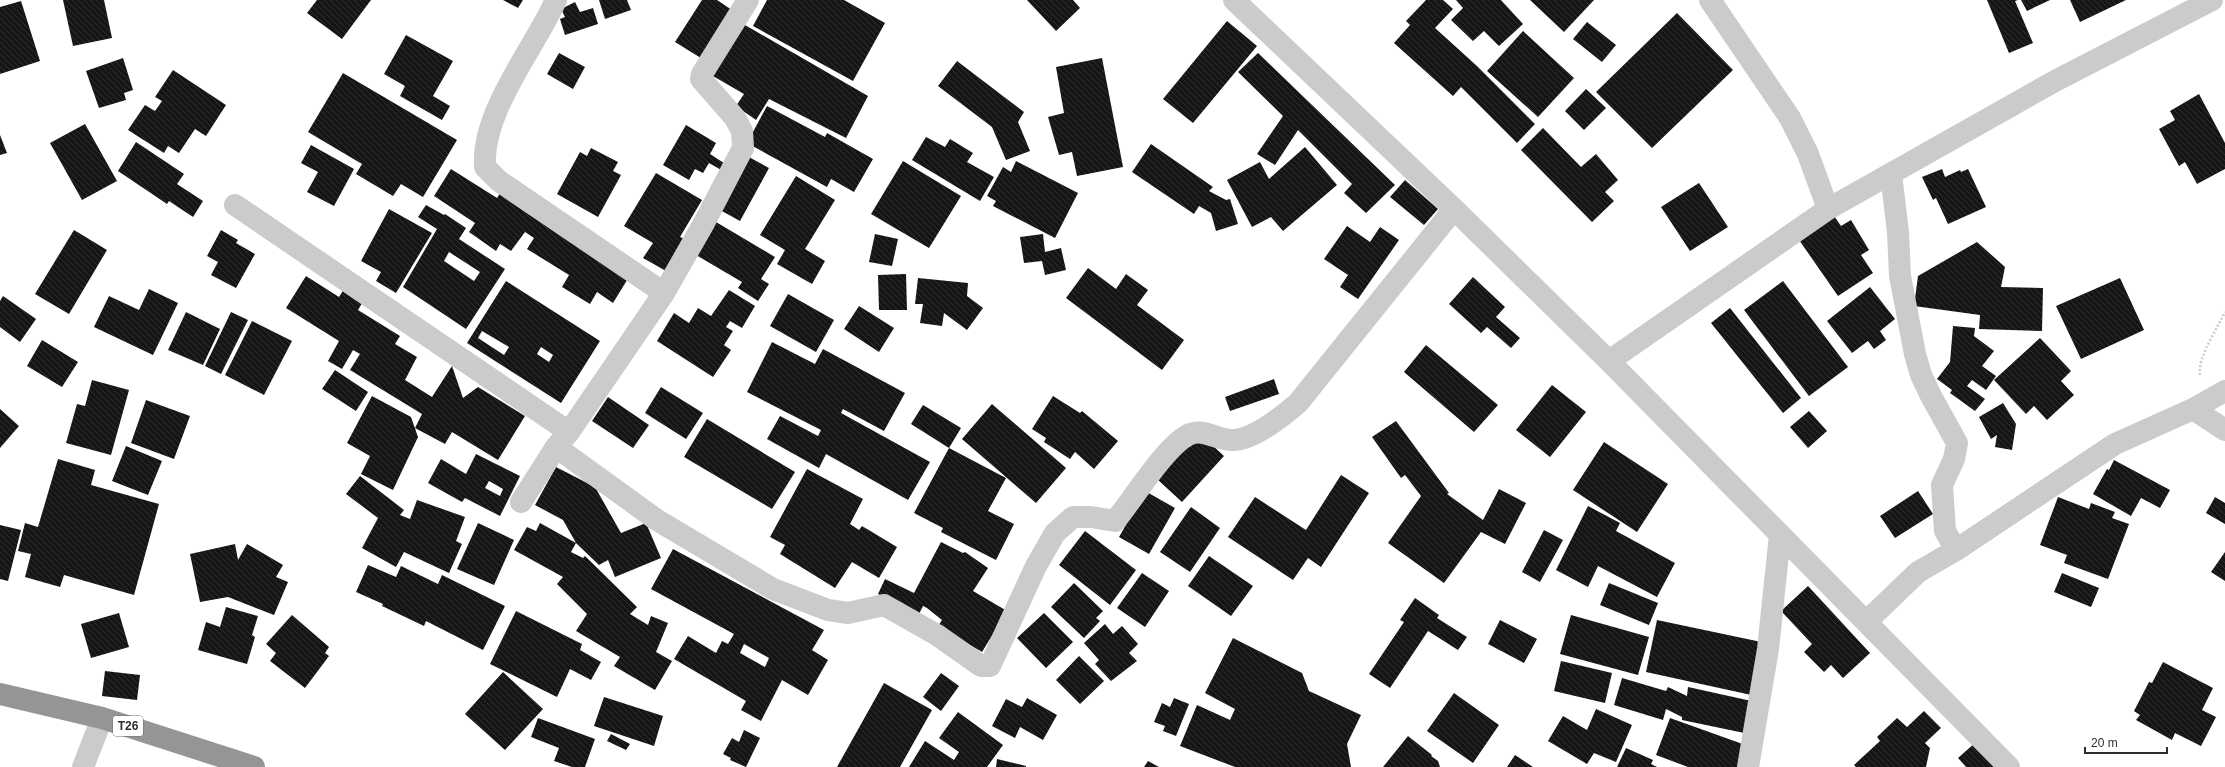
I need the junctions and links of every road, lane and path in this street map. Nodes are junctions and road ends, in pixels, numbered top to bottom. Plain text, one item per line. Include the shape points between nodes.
1 (556, 0) edge
2 (748, 0) edge
3 (2212, 0) edge
4 (1236, 1) edge
5 (1715, 2) edge
6 (1890, 174) junction
7 (235, 205) dead end
8 (1454, 209) junction
9 (1828, 209) junction
10 (664, 293) junction
11 (2225, 312) edge
12 (1609, 361) junction
13 (2209, 399) edge
14 (2225, 430) edge
15 (562, 440) junction
16 (521, 502) dead end
17 (1780, 535) junction
18 (1956, 550) junction
19 (1866, 622) junction
20 (0, 694) edge
21 (102, 718) junction
22 (83, 767) edge
23 (254, 767) edge
24 (1748, 767) edge
25 (2009, 767) edge

1 - 10 street via 503,98 484,152 485,167 500,181
2 - 10 street via 701,79 735,118 742,130 743,148
3 - 6 street via 2055,81
4 - 8 street
5 - 9 street via 1790,118 1808,154
6 - 9 street
6 - 18 street via 1898,232 1900,276 1915,354 1928,389 1957,443 1954,459 1942,485 1945,531
7 - 15 street
8 - 12 street
8 - 15 street via 1298,403 1281,418 1238,440 1218,438 1206,433 1189,434 1169,451 1115,521 1073,517 1055,533 1036,566 990,666 981,666 938,635 884,605 848,613 841,612 828,610 773,589 657,520
9 - 12 street
10 - 15 street
11 - 13 path via 2199,369
12 - 17 street
13 - 14 street
13 - 18 street via 2115,444
15 - 16 street
17 - 19 street
17 - 24 street via 1768,649
18 - 19 street via 1918,572
19 - 25 street
20 - 21 highway, T26
21 - 22 street
21 - 23 highway, T26

